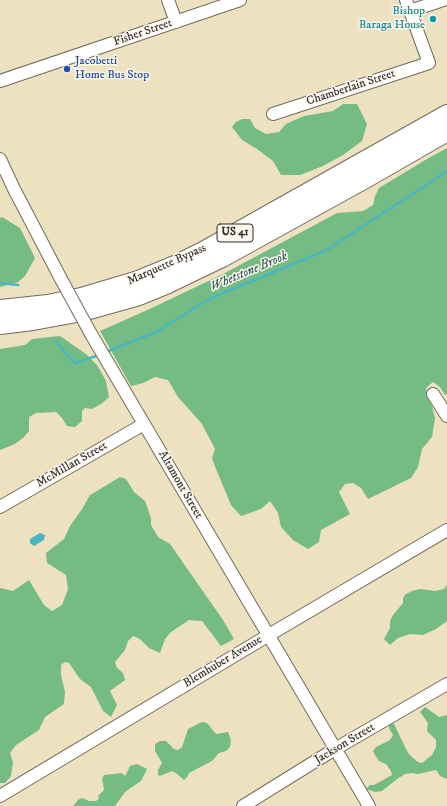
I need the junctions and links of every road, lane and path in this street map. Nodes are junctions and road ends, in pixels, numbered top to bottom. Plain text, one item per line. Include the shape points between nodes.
1 (168, 0) edge
2 (240, 0) edge
3 (443, 0) edge
4 (408, 6) edge
5 (176, 22) junction
6 (0, 81) edge
7 (273, 114) dead end
8 (447, 114) edge
9 (447, 132) edge
10 (0, 159) edge
11 (0, 310) edge
12 (0, 325) edge
13 (433, 394) dead end
14 (447, 416) edge
15 (144, 424) junction
16 (0, 507) edge
17 (447, 530) edge
18 (268, 635) junction
19 (447, 684) edge
20 (335, 750) junction
21 (0, 796) edge
22 (243, 806) edge
23 (369, 806) edge

1 - 5 street
2 - 5 street, Fisher Street
3 - 4 street
4 - 7 street, Chamberlain Street via 429,63
5 - 6 street, Fisher Street
8 - 11 highway, Marquette Bypass / US 41 via 177,264 138,280 81,297
9 - 12 highway, Marquette Bypass / US 41 via 222,258 166,285 139,296 82,312
10 - 15 street, Altamont Street, bridge via 60,279
13 - 14 street
15 - 16 street, McMillan Street
15 - 18 street, Altamont Street
17 - 18 street, Blemhuber Avenue
18 - 20 street, Altamont Street
18 - 21 street, Blemhuber Avenue
19 - 20 street, Jackson Street
20 - 22 street, Jackson Street
20 - 23 street, Altamont Street

